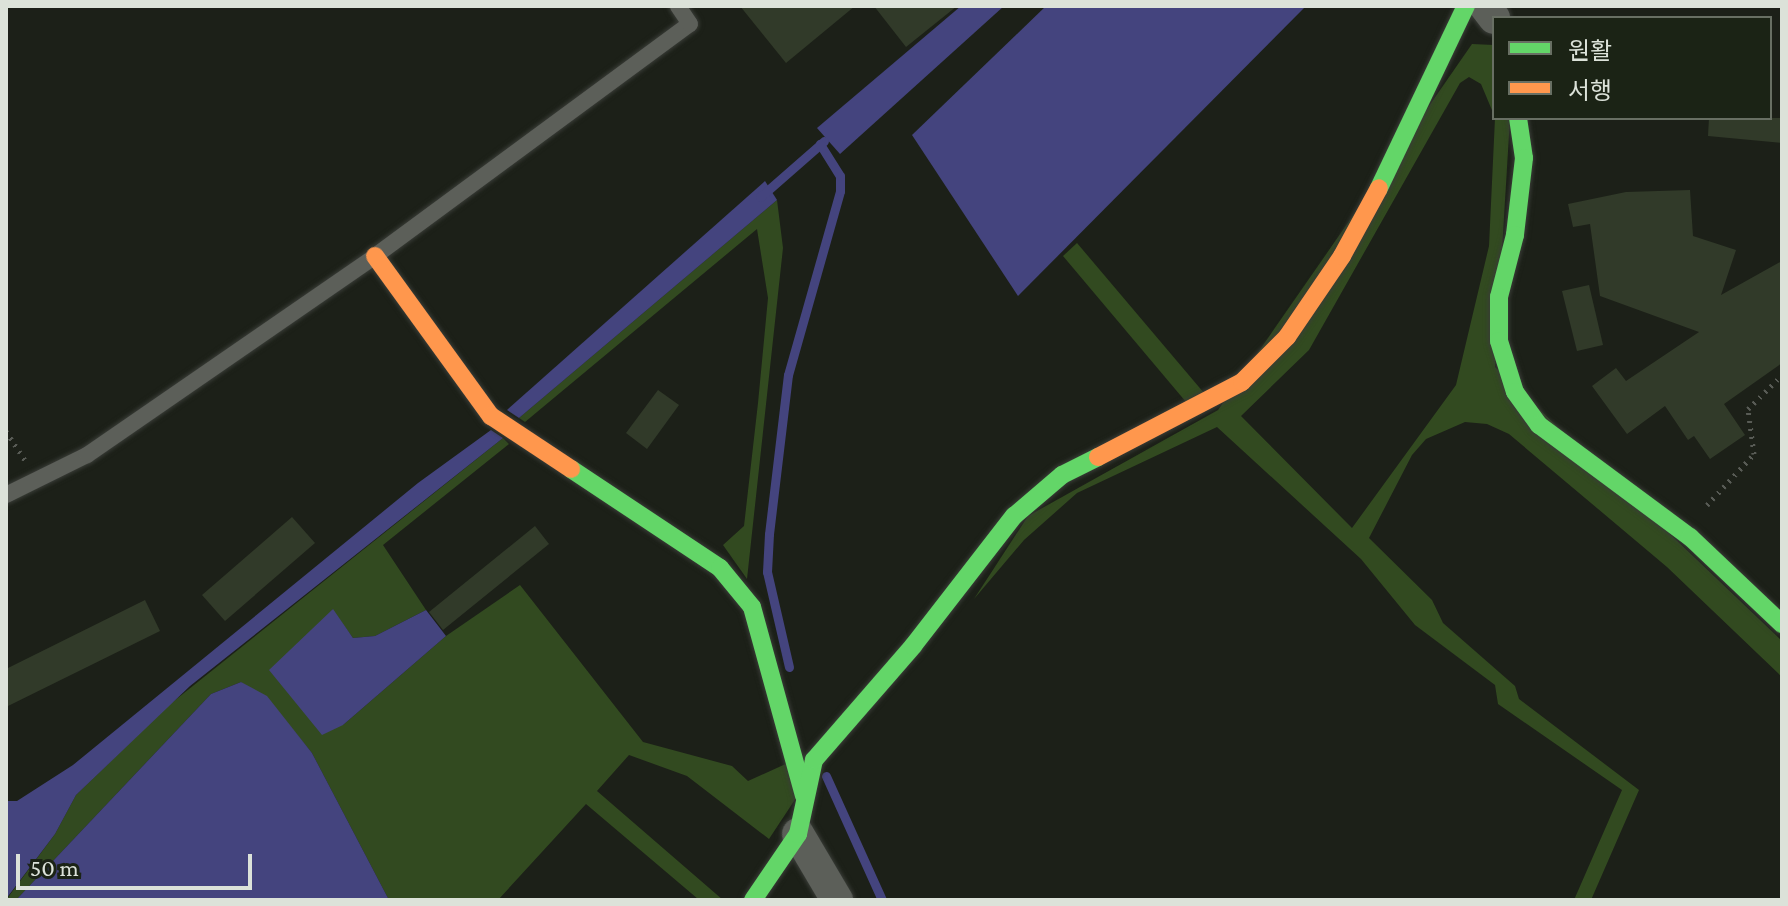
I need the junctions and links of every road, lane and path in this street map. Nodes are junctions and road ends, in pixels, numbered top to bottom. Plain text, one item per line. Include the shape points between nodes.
1 (678, 6) edge
2 (1466, 6) edge
3 (1518, 120) edge
4 (375, 256) junction
5 (1782, 375) edge
6 (6, 431) edge
7 (38, 480) junction
8 (6, 495) edge
9 (1683, 532) junction
10 (1782, 624) edge
11 (805, 798) junction
12 (798, 834) junction
13 (753, 900) edge
14 (837, 900) edge

1 - 4 lane via 690,24
2 - 11 street via 1397,155 1342,256 1287,337 1242,382 1062,475 1014,516 913,646 814,760
3 - 9 street via 1524,158 1515,235 1499,297 1499,341 1515,392 1539,425
4 - 7 lane via 87,455
4 - 11 street via 491,416 720,568 752,607
5 - 9 path via 1748,409 1754,454
6 - 7 path
7 - 8 lane
9 - 10 street
11 - 12 street
12 - 13 street
12 - 14 street

